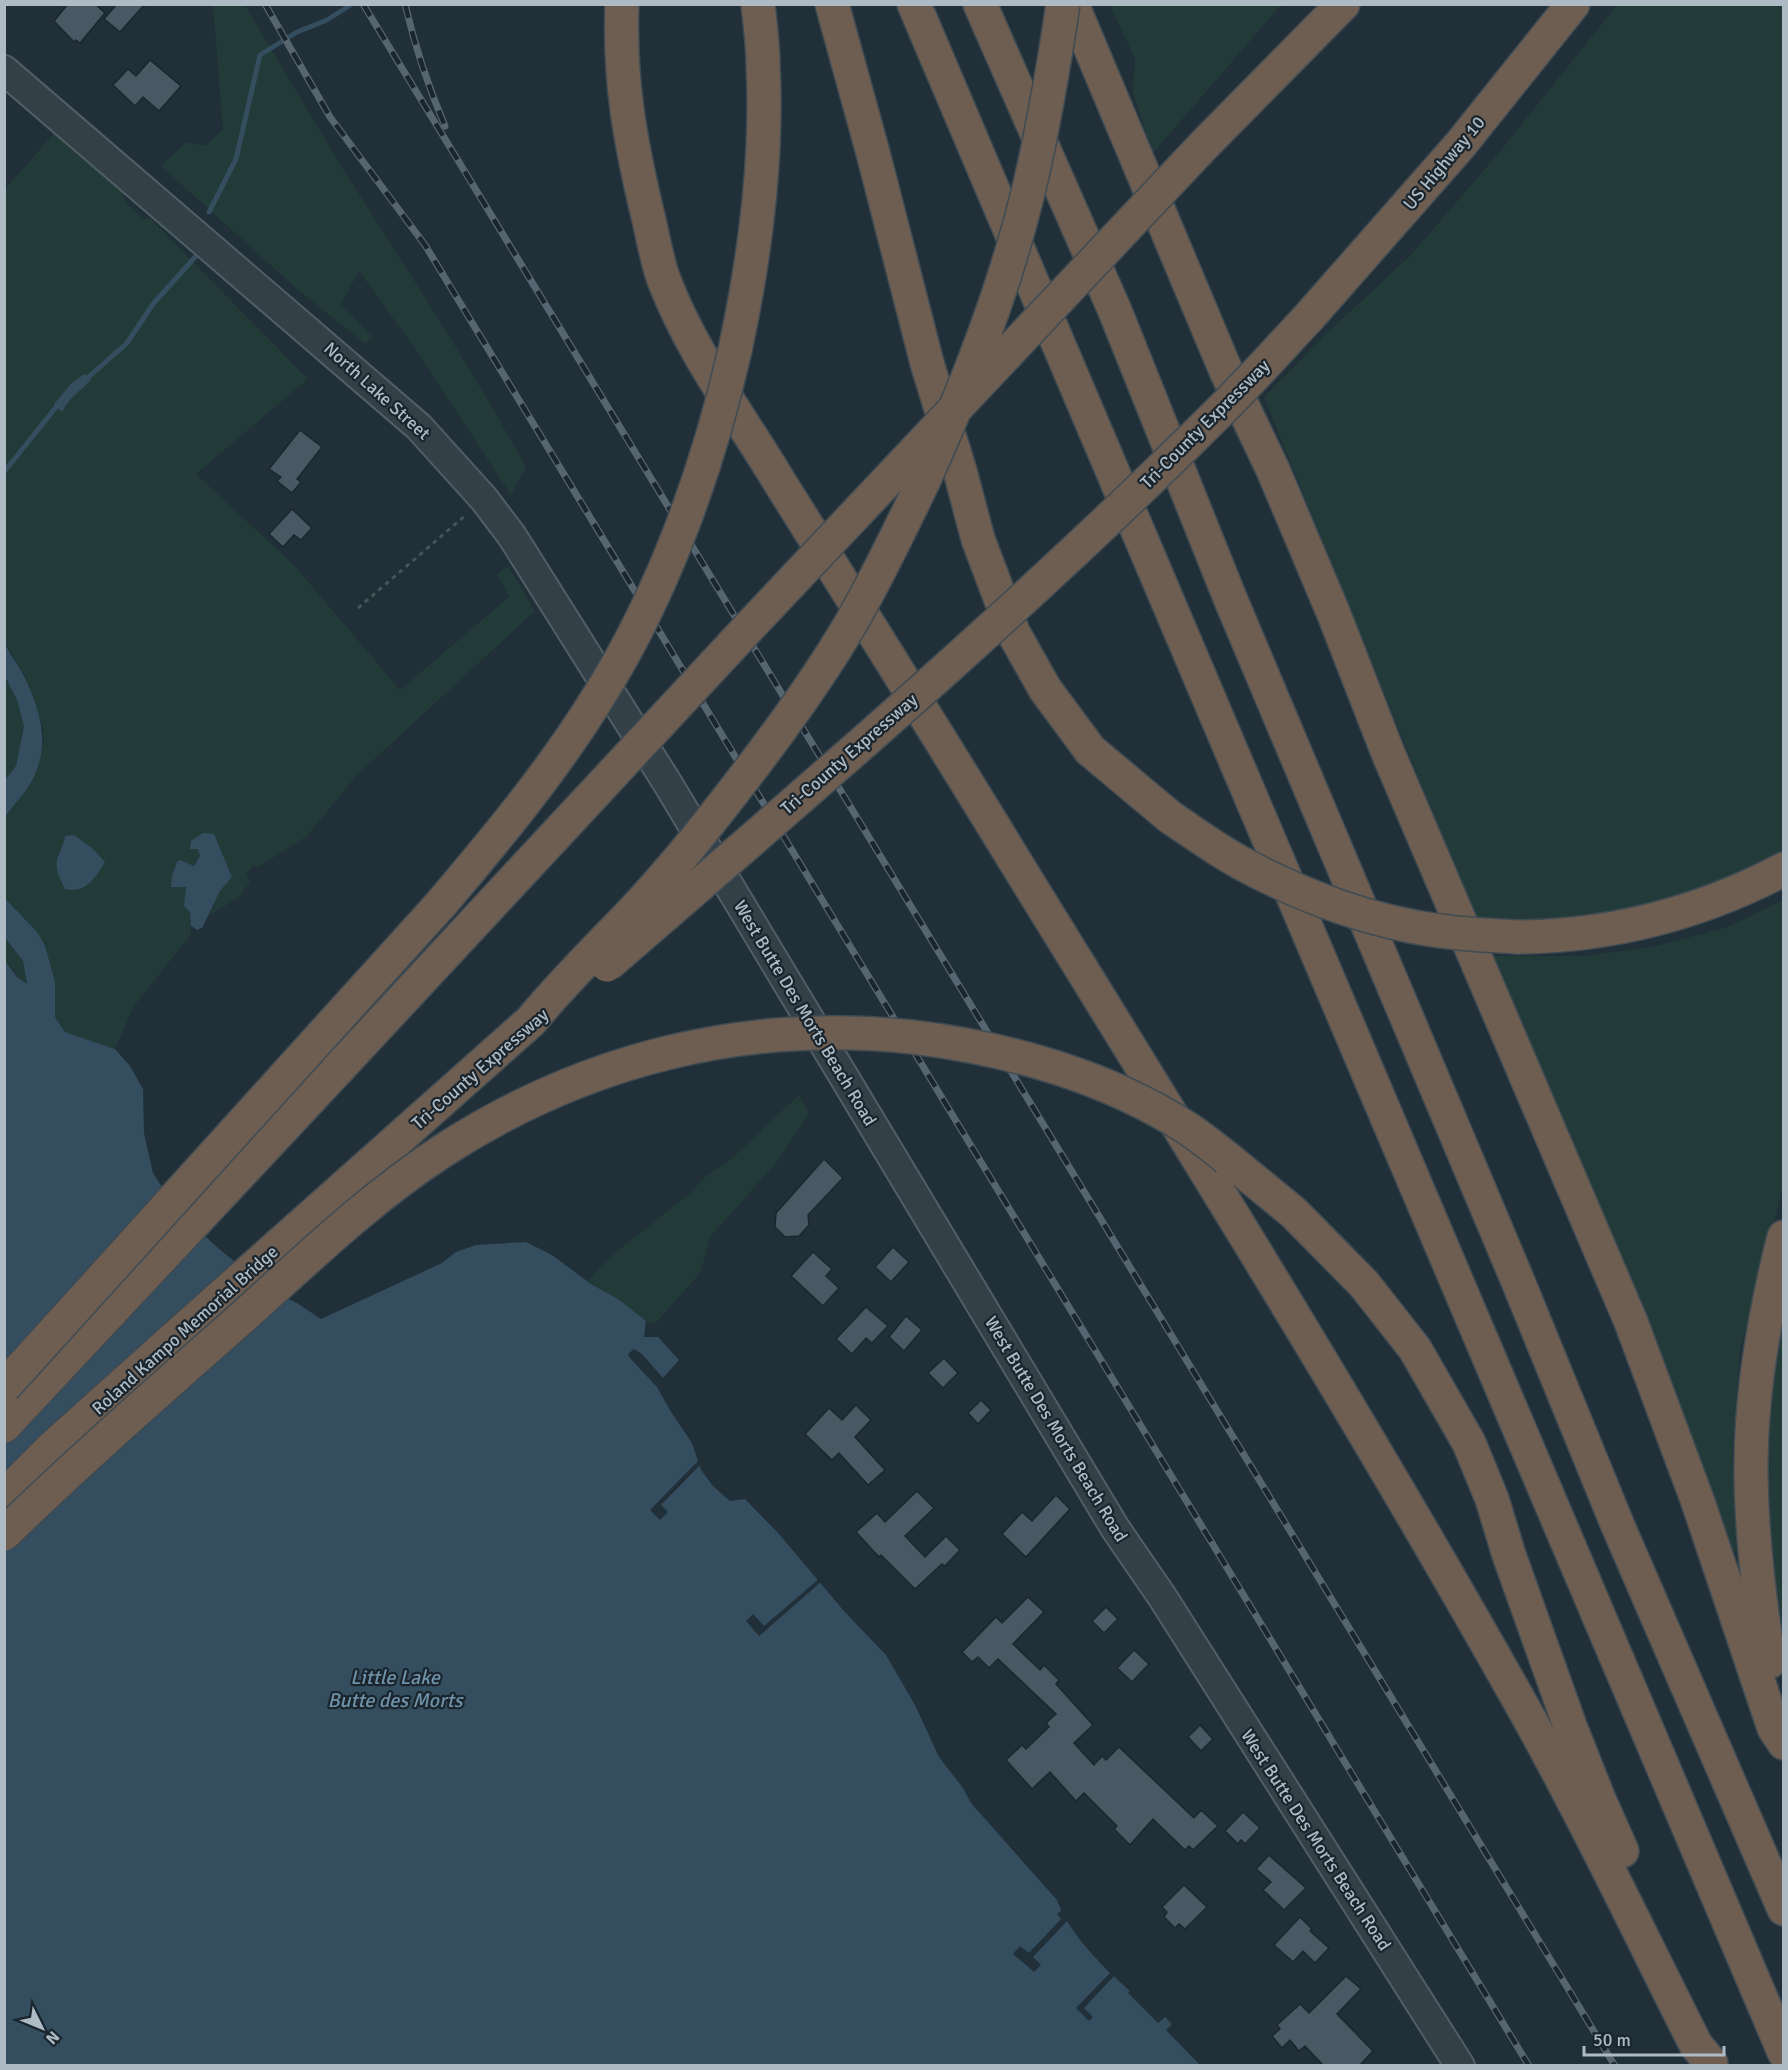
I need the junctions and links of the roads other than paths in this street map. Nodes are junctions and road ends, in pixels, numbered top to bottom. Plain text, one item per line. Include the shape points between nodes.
1 (622, 4) edge
2 (758, 4) edge
3 (832, 4) edge
4 (914, 4) edge
5 (980, 4) edge
6 (1063, 4) edge
7 (1072, 4) edge
8 (1315, 4) edge
9 (1343, 4) edge
10 (1573, 4) edge
11 (4, 70) edge
12 (1204, 146) junction
13 (1309, 317) joint
14 (668, 784) joint
15 (1784, 869) edge
16 (531, 1021) junction
17 (368, 1167) joint
18 (1784, 1237) edge
19 (4, 1387) edge
20 (4, 1425) edge
21 (4, 1496) edge
22 (4, 1534) edge
23 (1783, 1734) edge
24 (1784, 1909) edge
25 (1784, 2052) edge
26 (1712, 2064) edge
27 (1460, 2066) edge

1 - 26 highway via 623,83 632,148 662,274 701,359 991,821 1327,1369 1520,1703 1696,2045
2 - 19 highway, bridge via 764,63 764,139 751,260 735,350 699,481 660,580 613,673 508,826
3 - 15 highway, bridge via 978,539 1009,623 1045,689 1090,750 1170,817 1241,863 1316,898 1387,920 1440,931 1518,937 1567,935 1638,924 1717,901
4 - 25 highway
5 - 24 highway via 1115,311 1234,609 1614,1515
6 - 16 highway, bridge via 1032,175 1004,274 972,372 889,552 850,624 782,727 725,802 677,862
7 - 23 highway via 1226,371 1274,470 1388,753 1631,1322 1698,1502 1774,1728
8 - 12 highway via 1225,102
9 - 12 highway
10 - 13 highway, US Highway 10 via 1461,144
11 - 14 street, North Lake Street via 419,427 484,499 537,574
12 - 20 highway, bridge
13 - 16 highway, Tri-County Expressway, bridge via 1215,416 1021,602 580,989
14 - 27 street, West Butte Des Morts Beach Road via 1115,1528
16 - 17 highway, Tri-County Expressway
17 - 21 highway, Roland Kampo Memorial Bridge
18 - 23 highway via 1770,1291 1756,1377 1751,1465 1761,1614
22 - 26 highway, bridge via 339,1231 394,1185 498,1117 618,1066 673,1050 755,1037 864,1032 984,1048 1031,1060 1073,1074 1157,1112 1227,1158 1294,1213 1364,1284 1415,1349 1469,1443 1594,1787 1707,2038

